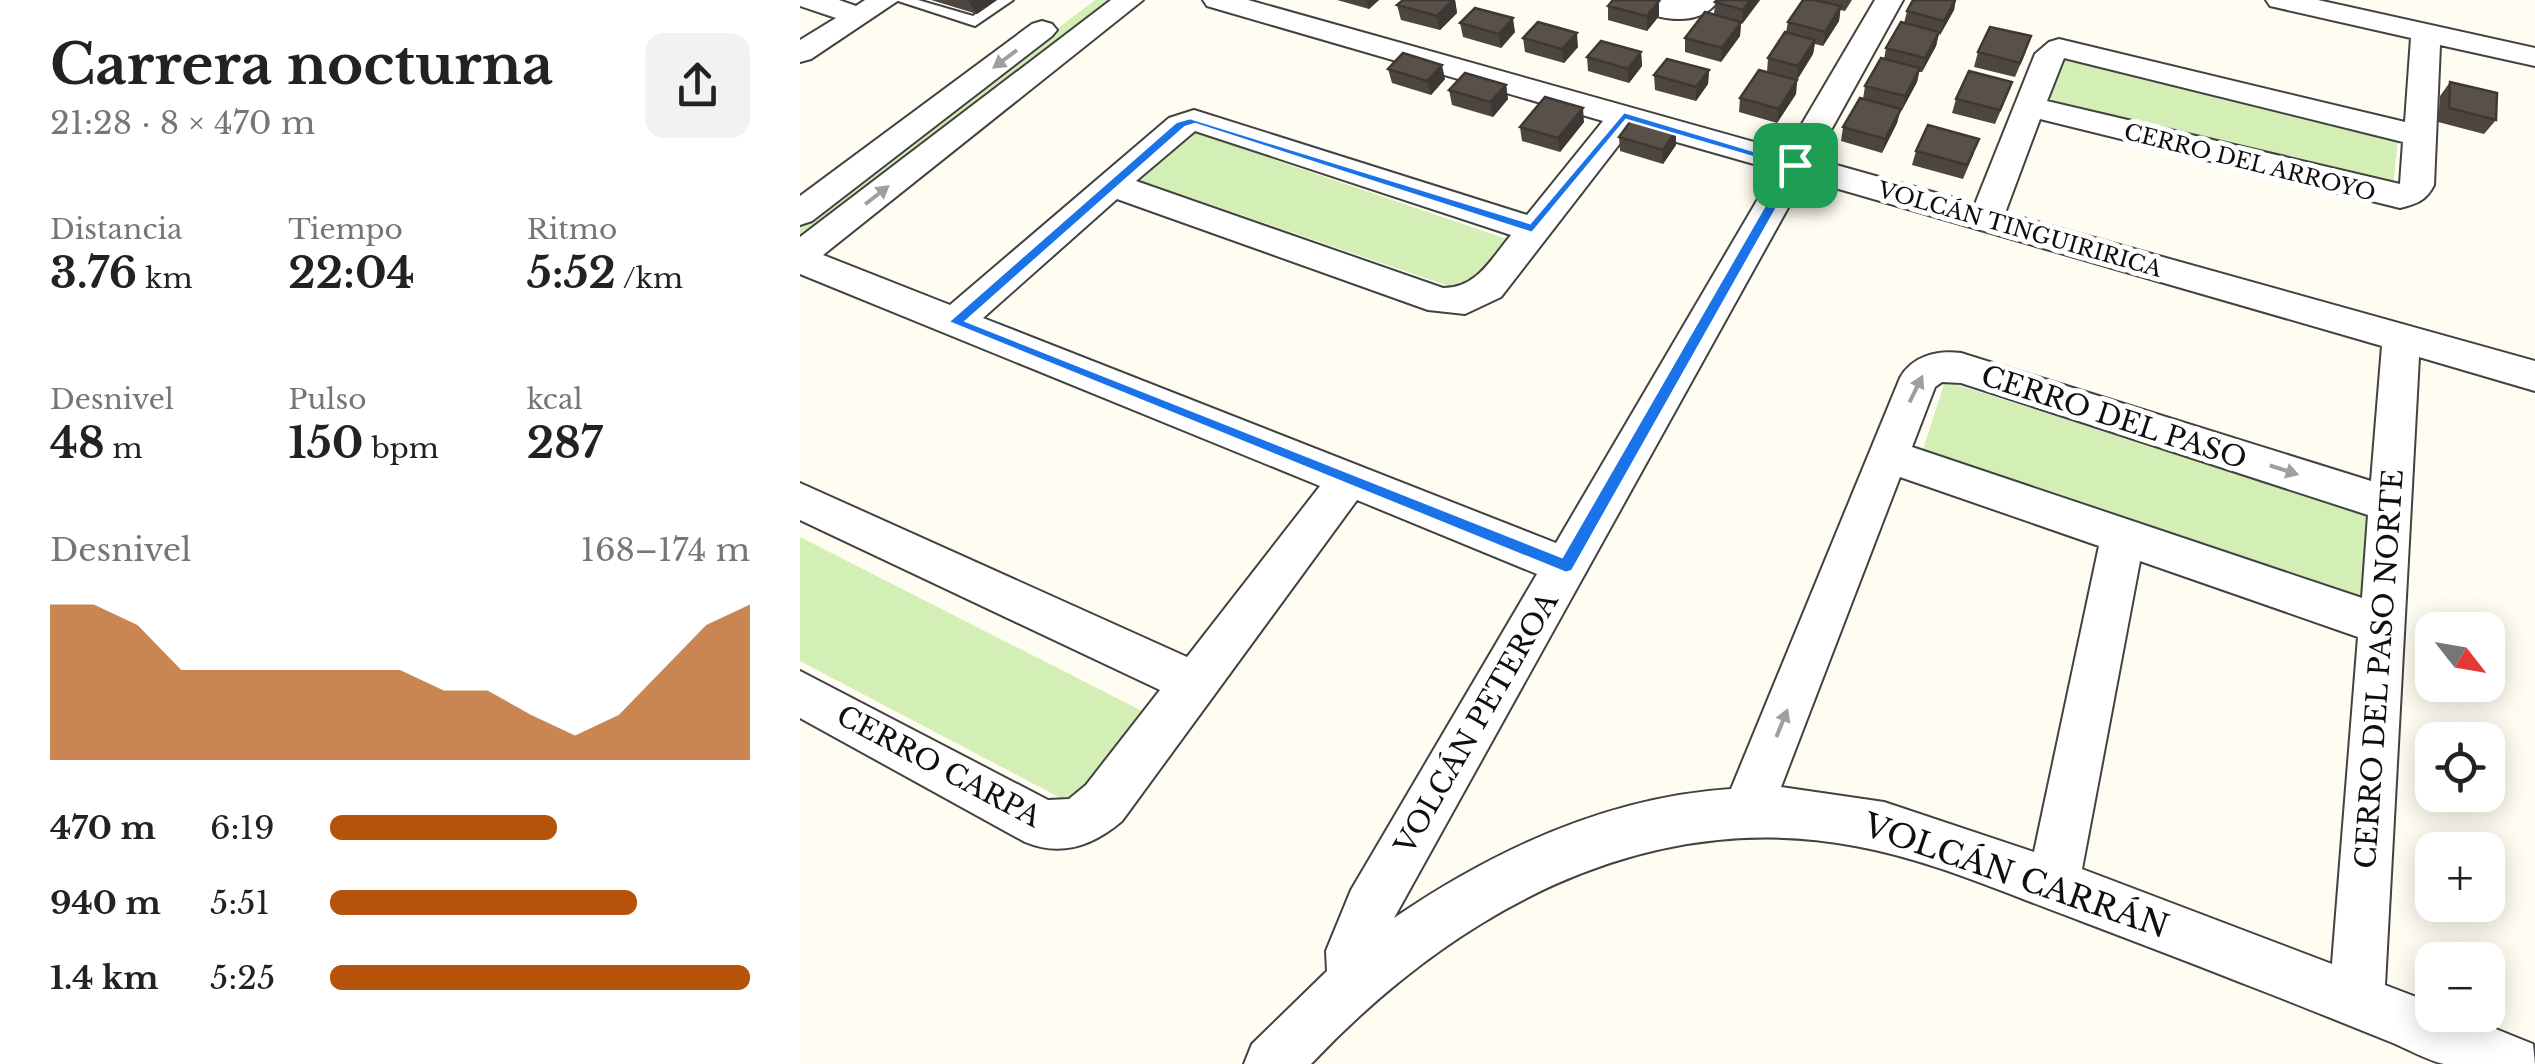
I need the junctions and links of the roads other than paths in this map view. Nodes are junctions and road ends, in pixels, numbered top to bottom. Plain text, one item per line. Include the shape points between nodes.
1 (810, 0) edge
2 (885, 0) edge
3 (902, 0) edge
4 (1006, 0) edge
5 (1083, 0) edge
6 (1129, 0) edge
7 (1217, 0) edge
8 (1630, 0) edge
9 (1704, 0) edge
10 (1889, 0) edge
11 (2280, 0) edge
12 (1304, 11) edge
13 (858, 16) junction
14 (2426, 32) junction
15 (800, 53) edge
16 (2535, 56) edge
17 (2030, 107) junction
18 (1624, 116) junction
19 (2421, 136) junction
20 (1795, 165) junction
21 (1112, 185) junction
22 (800, 213) edge
23 (1986, 220) junction
24 (1532, 229) junction
25 (800, 258) edge
26 (955, 322) junction
27 (2401, 338) junction
28 (2535, 376) edge
29 (1889, 456) junction
30 (1348, 479) junction
31 (800, 502) edge
32 (2390, 504) junction
33 (2123, 536) junction
34 (1566, 566) junction
35 (2382, 625) junction
36 (1194, 683) junction
37 (800, 693) edge
38 (1746, 814) junction
39 (2053, 886) junction
40 (1354, 984) junction
41 (2357, 1000) junction
42 (1272, 1064) edge
43 (2513, 1064) edge

1 - 13 street
2 - 13 street
3 - 4 lane via 974,21
5 -> 22 street
25 -> 6 street
7 - 12 street, VOLCÁN TINGUIRIRICA
8 - 9 street via 1682,12
10 - 20 street, VOLCÁN PETEROA
11 - 14 street
12 - 18 street, VOLCÁN TINGUIRIRICA
13 - 15 street
14 - 16 street
14 - 19 street, CERRO DEL ARROYO
17 - 19 street via 2050,54 2066,48
17 - 19 street, CERRO DEL ARROYO via 2392,197 2414,191
17 - 23 street
18 - 20 street, VOLCÁN TINGUIRIRICA
18 - 24 street
20 - 23 street, VOLCÁN TINGUIRIRICA
20 - 34 street, VOLCÁN PETEROA
21 - 24 street via 1194,120
21 - 24 street via 1440,301 1465,301 1488,288
21 - 26 street
23 - 27 street, VOLCÁN TINGUIRIRICA
25 - 26 street
26 - 30 street
27 - 28 street, VOLCÁN TINGUIRIRICA
27 - 32 street, CERRO DEL PASO NORTE
29 -> 32 street, CERRO DEL PASO via 1919,378 1949,366
29 - 33 street
38 -> 29 street, CERRO DEL PASO
30 - 34 street
30 - 36 street, CERRO CARPA
31 - 36 street
32 - 35 street, CERRO DEL PASO NORTE
33 - 35 street
33 - 39 street
34 - 40 street, VOLCÁN PETEROA via 1359,929
35 - 41 street, CERRO DEL PASO NORTE
36 - 37 street, CERRO CARPA via 1104,803 1091,816 1058,827
38 - 39 street, VOLCÁN CARRÁN via 1798,813 1897,830
38 - 40 street, VOLCÁN CARRÁN via 1640,828 1544,859 1453,908
39 - 41 street, VOLCÁN CARRÁN
40 - 42 street, VOLCÁN CARRÁN
41 - 43 street, VOLCÁN CARRÁN

